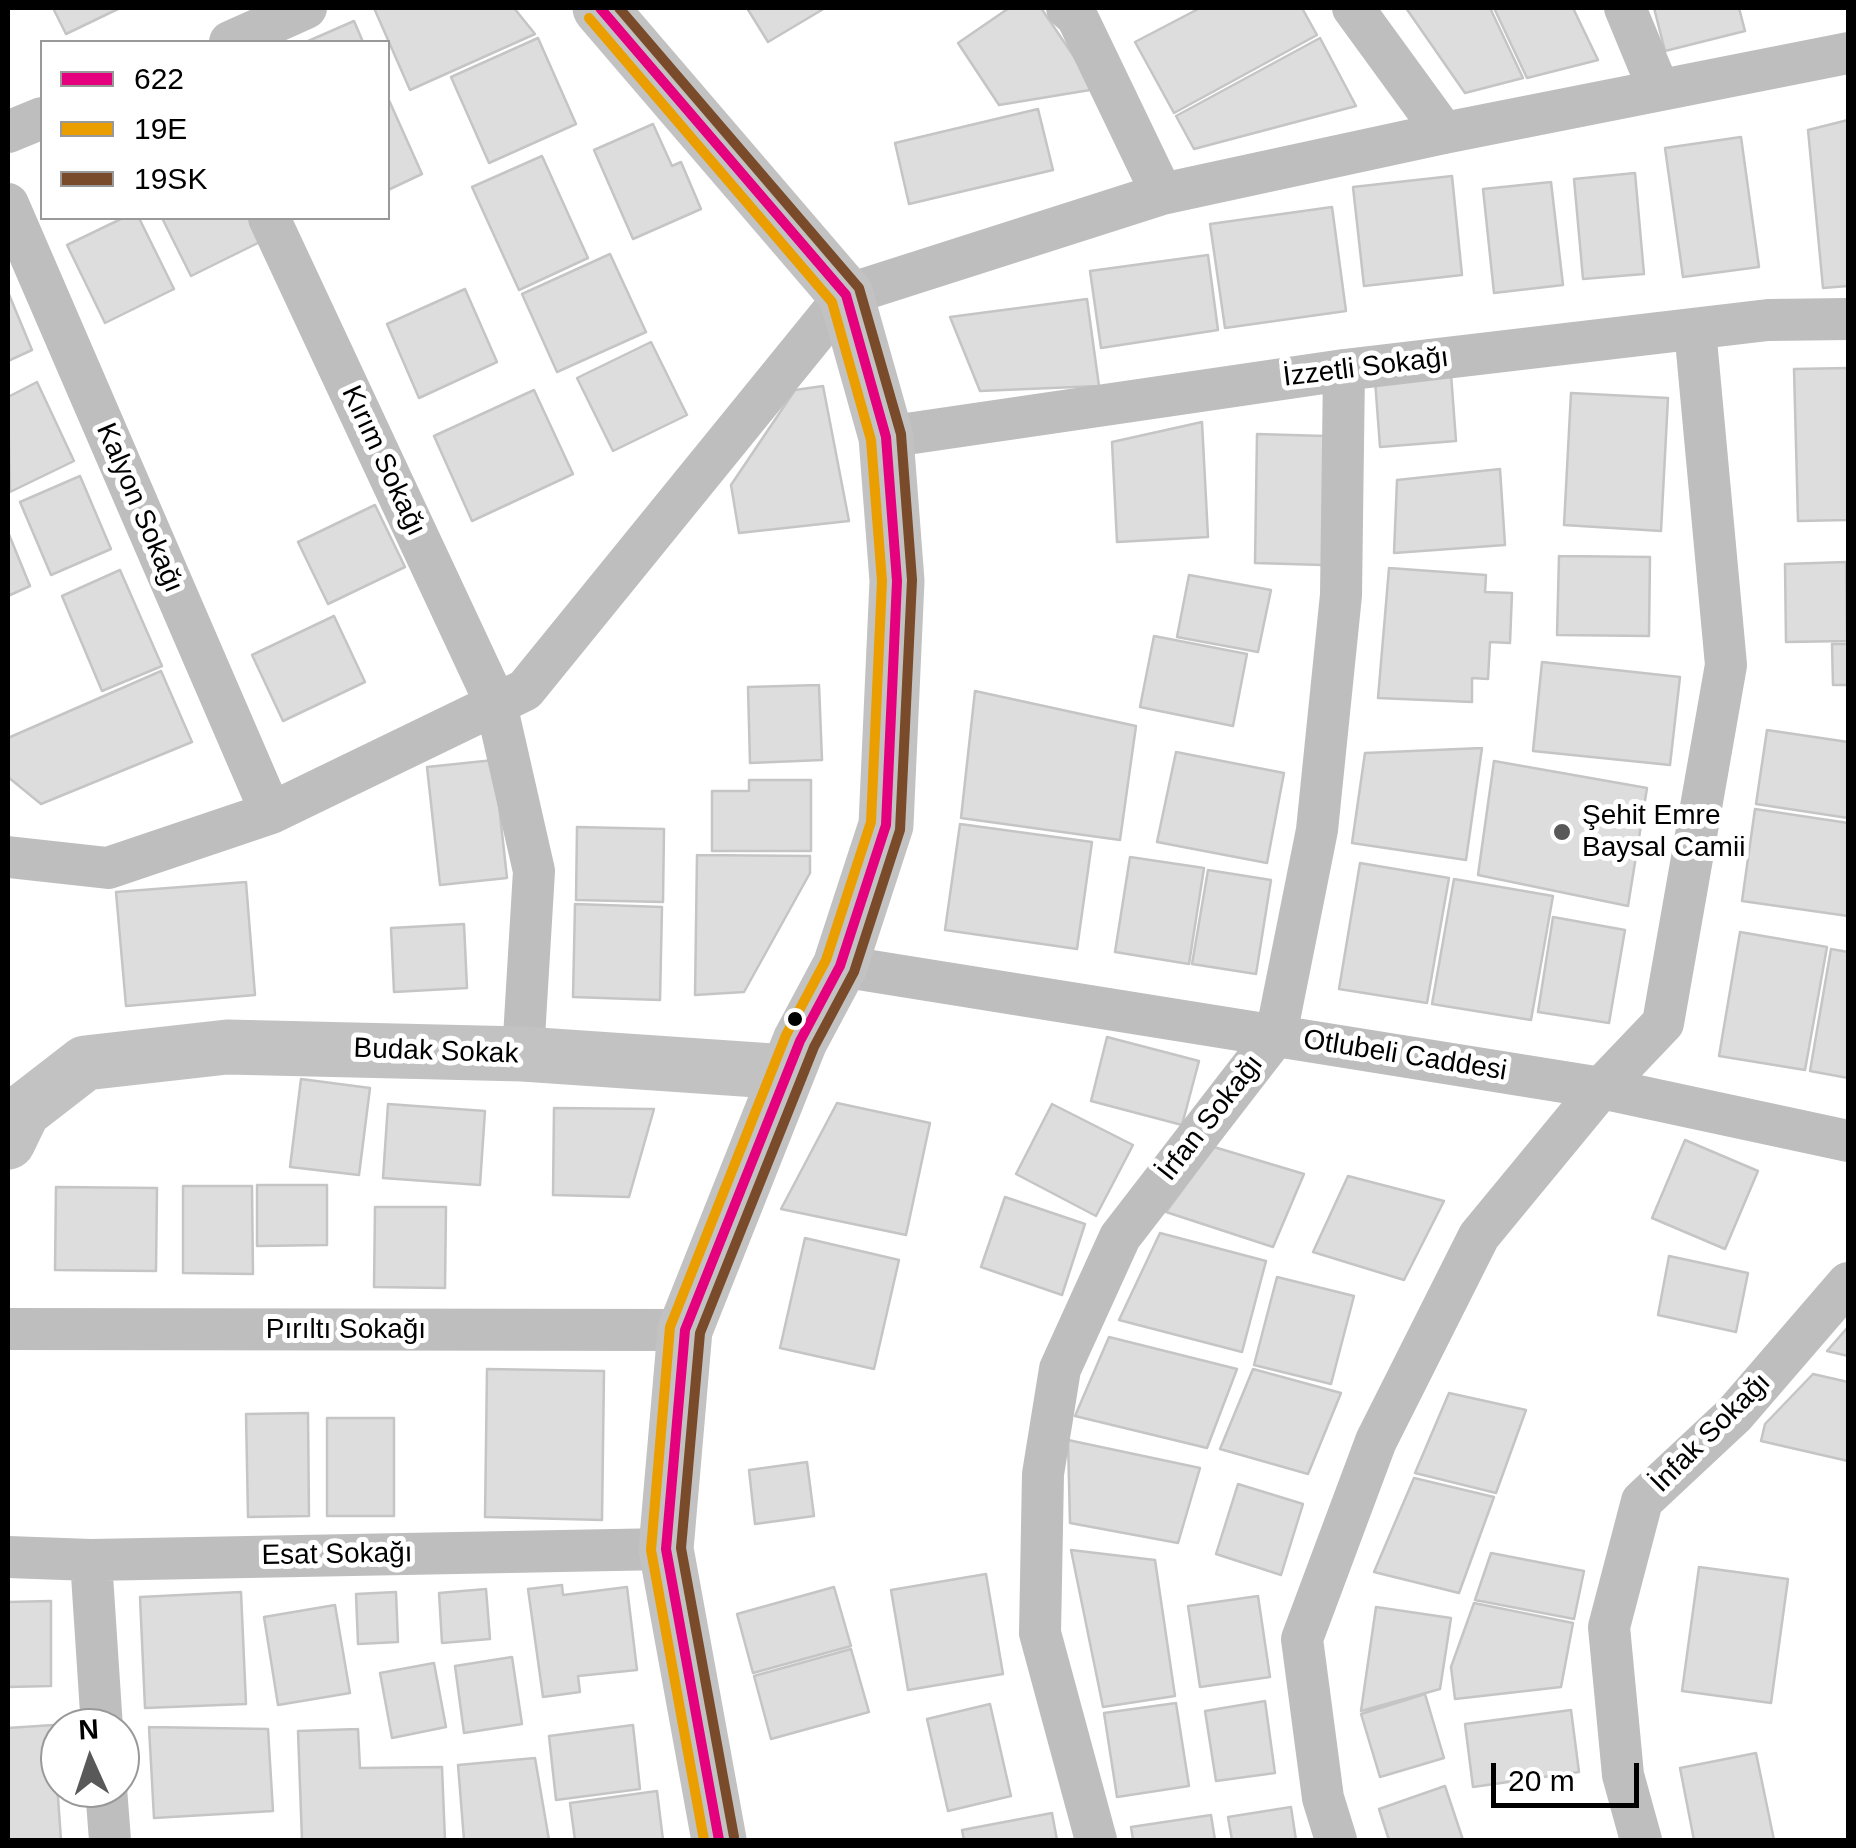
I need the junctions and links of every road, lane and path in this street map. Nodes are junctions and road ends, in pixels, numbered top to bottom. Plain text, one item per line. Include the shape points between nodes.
1 (306, 8) edge
2 (600, 8) edge
3 (1068, 8) edge
4 (1354, 8) edge
5 (1625, 8) edge
6 (234, 40) edge
7 (1848, 53) edge
8 (1659, 90) junction
9 (40, 119) edge
10 (8, 132) edge
11 (1444, 133) junction
12 (1162, 194) junction
13 (8, 204) edge
14 (270, 220) edge
15 (846, 295) junction
16 (1848, 319) edge
17 (1696, 329) junction
18 (1344, 370) junction
19 (886, 436) junction
20 (496, 704) junction
21 (270, 813) junction
22 (8, 856) edge
23 (840, 966) junction
24 (1276, 1034) junction
25 (524, 1054) junction
26 (787, 1072) junction
27 (1601, 1088) junction
28 (1848, 1141) edge
29 (8, 1142) edge
30 (1848, 1283) edge
31 (8, 1330) edge
32 (685, 1330) junction
33 (666, 1549) junction
34 (8, 1556) edge
35 (91, 1560) junction
36 (101, 1708) edge
37 (108, 1808) edge
38 (110, 1840) edge
39 (720, 1840) edge
40 (1096, 1840) edge
41 (1336, 1840) edge
42 (1641, 1840) edge

1 - 6 street
2 - 15 main road
3 - 12 street
4 - 11 street
5 - 8 street
7 - 8 street
8 - 11 street
9 - 10 street
11 - 12 street
12 - 15 street
13 - 21 street, Kalyon Sokağı
14 - 20 street, Kırım Sokağı
15 - 19 main road
15 - 20 street via 525,690
16 - 17 street, İzzetli Sokağı
17 - 18 street, İzzetli Sokağı
17 - 27 street via 1726,665 1663,1023
18 - 19 street, İzzetli Sokağı
18 - 24 street, İrfan Sokağı via 1341,595 1317,830
19 - 23 main road via 898,581 886,825
20 - 21 street
20 - 25 street, Kırım Sokağı via 534,870
21 - 22 street via 108,868
23 - 24 street, Otlubeli Caddesi
23 - 26 main road
24 - 27 street, Otlubeli Caddesi
24 - 40 street, İrfan Sokağı via 1120,1236 1060,1369 1043,1474 1040,1632
25 - 26 main road, Budak Sokak
25 - 29 main road, Budak Sokak via 227,1047 85,1063 23,1111
26 - 32 main road
27 - 28 street, Otlubeli Caddesi
27 - 41 street via 1479,1236 1376,1441 1302,1638 1323,1798
30 - 42 street, İnfak Sokağı via 1734,1416 1642,1501 1609,1626 1623,1775
31 - 32 street, Pırıltı Sokağı
32 - 33 main road
33 - 35 street, Esat Sokağı
33 - 39 main road
34 - 35 street, Esat Sokağı
35 - 36 street
37 - 38 street

